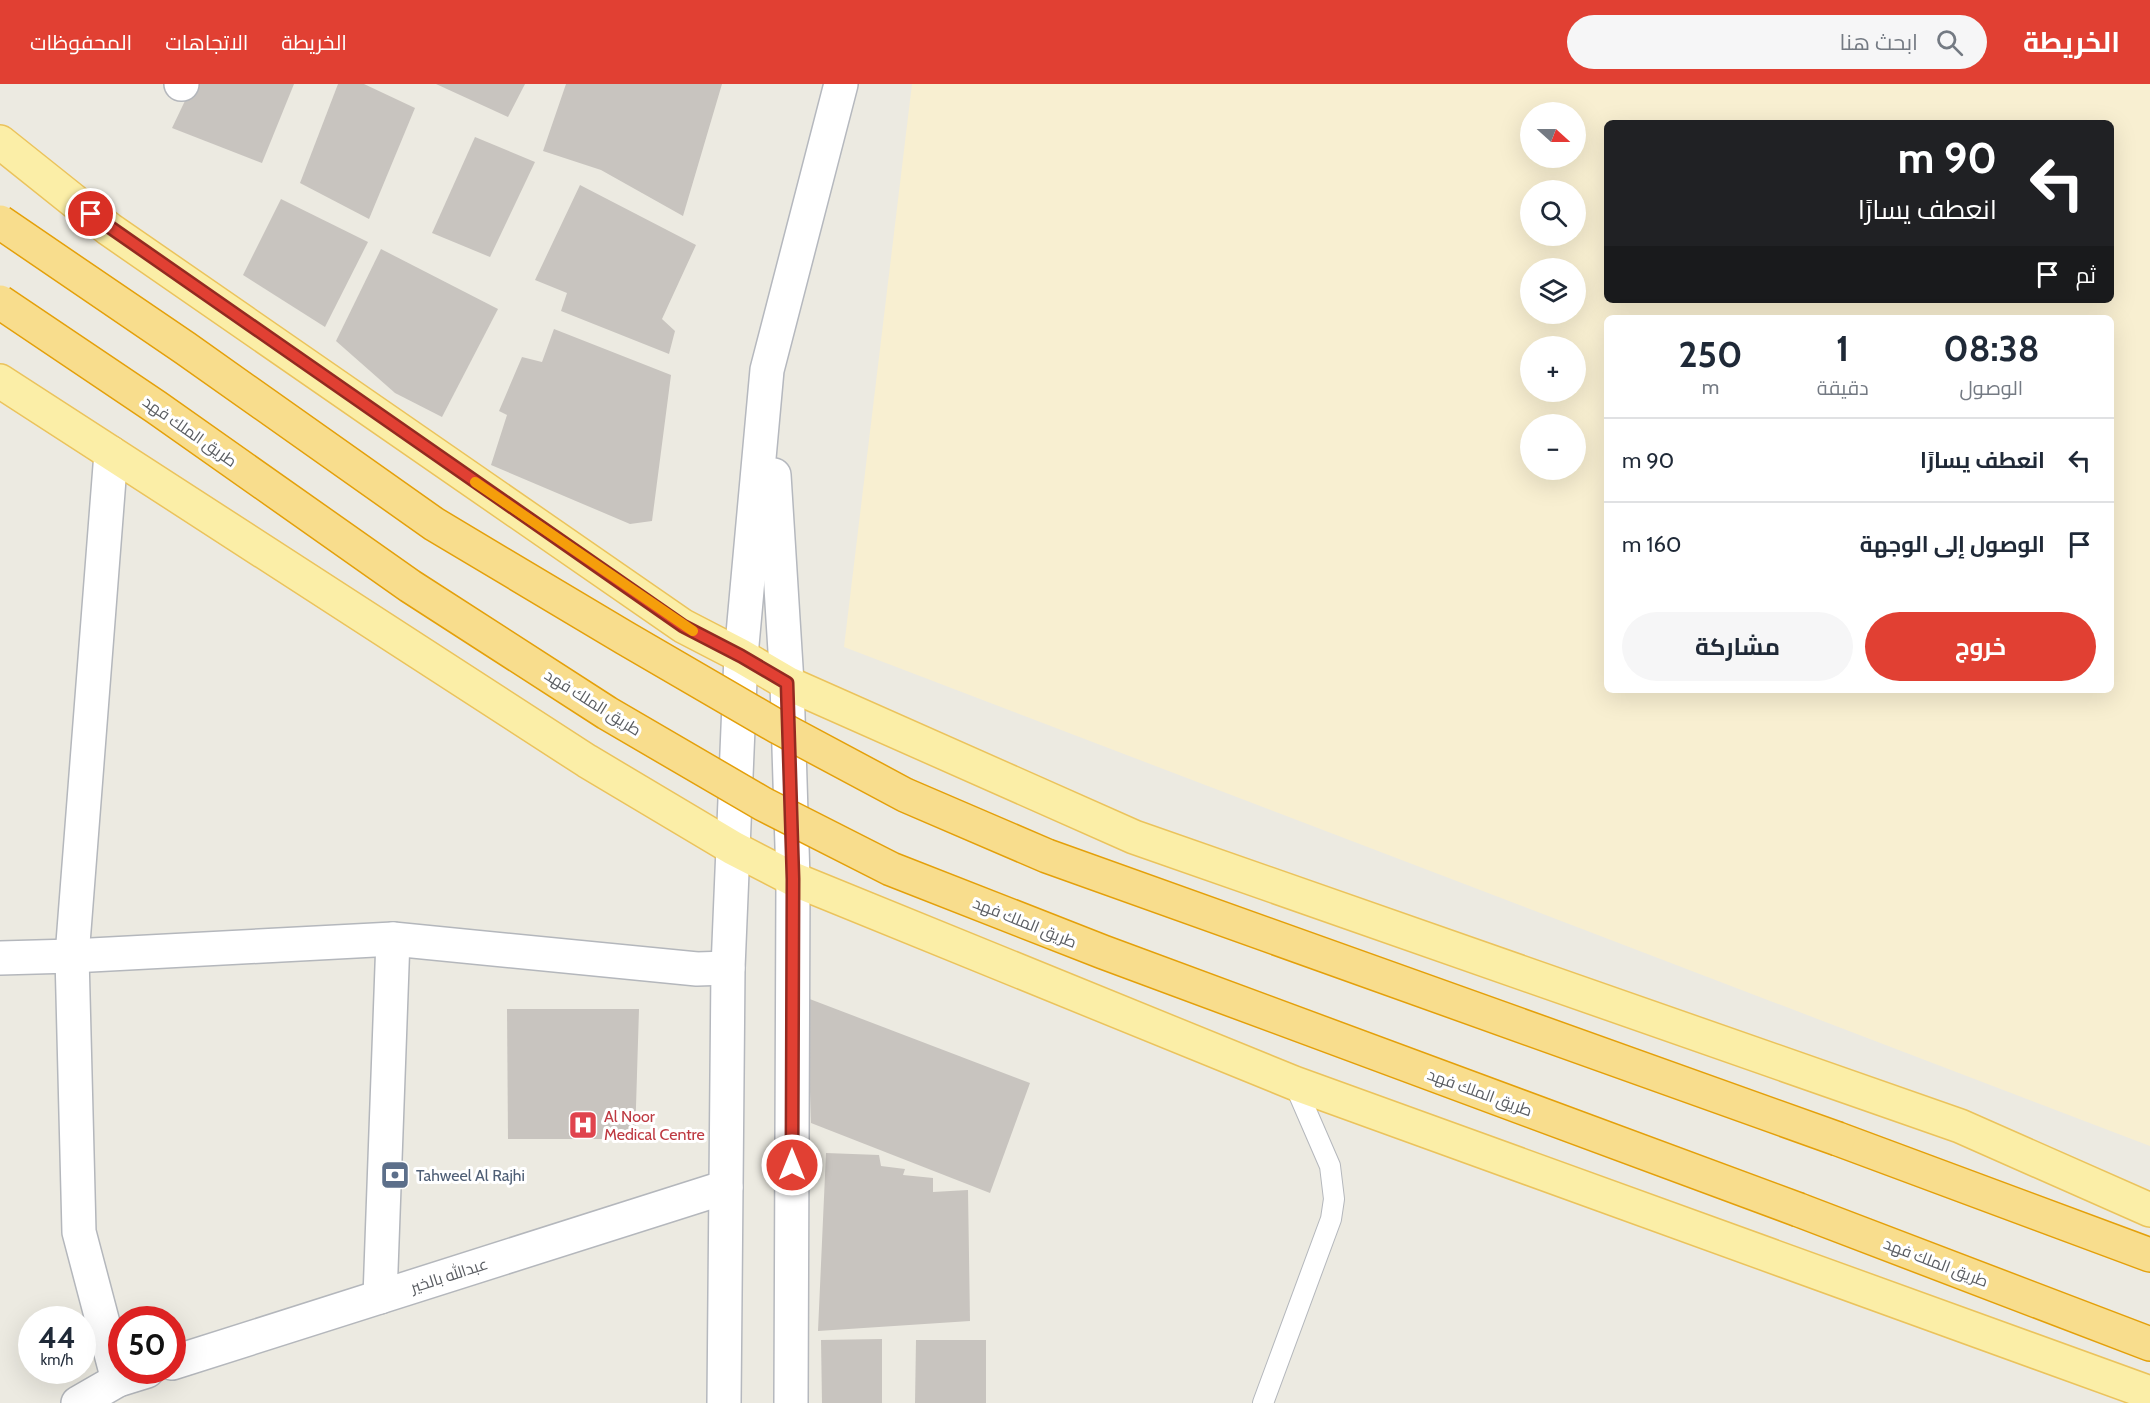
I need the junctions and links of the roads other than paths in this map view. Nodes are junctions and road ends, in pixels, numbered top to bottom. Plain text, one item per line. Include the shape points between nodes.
1 (841, 84) edge
2 (0, 142) edge
3 (0, 222) edge
4 (0, 302) edge
5 (767, 370) junction
6 (0, 381) edge
7 (111, 453) junction
8 (741, 656) junction
9 (787, 683) junction
10 (733, 848) junction
11 (793, 879) junction
12 (393, 939) junction
13 (72, 956) junction
14 (0, 958) edge
15 (728, 968) junction
16 (1294, 1083) junction
17 (1960, 1126) junction
18 (726, 1187) junction
19 (2150, 1193) edge
20 (2150, 1210) edge
21 (2150, 1255) edge
22 (380, 1297) junction
23 (108, 1309) edge
24 (2150, 1344) edge
25 (186, 1359) edge
26 (117, 1384) edge
27 (2150, 1393) edge
28 (78, 1403) edge
29 (724, 1403) edge
30 (791, 1403) edge
31 (1263, 1403) edge

1 - 5 street
2 - 8 main road via 128,242 683,626
3 - 21 highway, bridge via 434,524 778,727 905,795 1047,856
4 - 24 highway, طريق الملك فهد, bridge via 410,586 607,713 763,804 891,868 1103,952
5 - 8 street
5 - 9 street
6 - 7 main road
7 - 10 main road via 587,761
7 - 13 street
8 - 9 main road
8 - 10 street
9 - 11 street
9 - 17 main road via 1134,837
10 - 11 main road
10 - 15 street
11 - 16 main road
11 - 30 street
12 - 13 street
12 - 15 street via 697,969
12 - 22 street
13 - 14 street
13 - 23 street via 79,1232
15 - 18 street
16 - 27 main road
16 - 31 lane via 1330,1166 1334,1199 1331,1219
17 - 19 main road
17 - 20 main road
18 - 22 street, عبدالله بالخير
18 - 29 street
22 - 25 street, عبدالله بالخير
26 - 28 street

